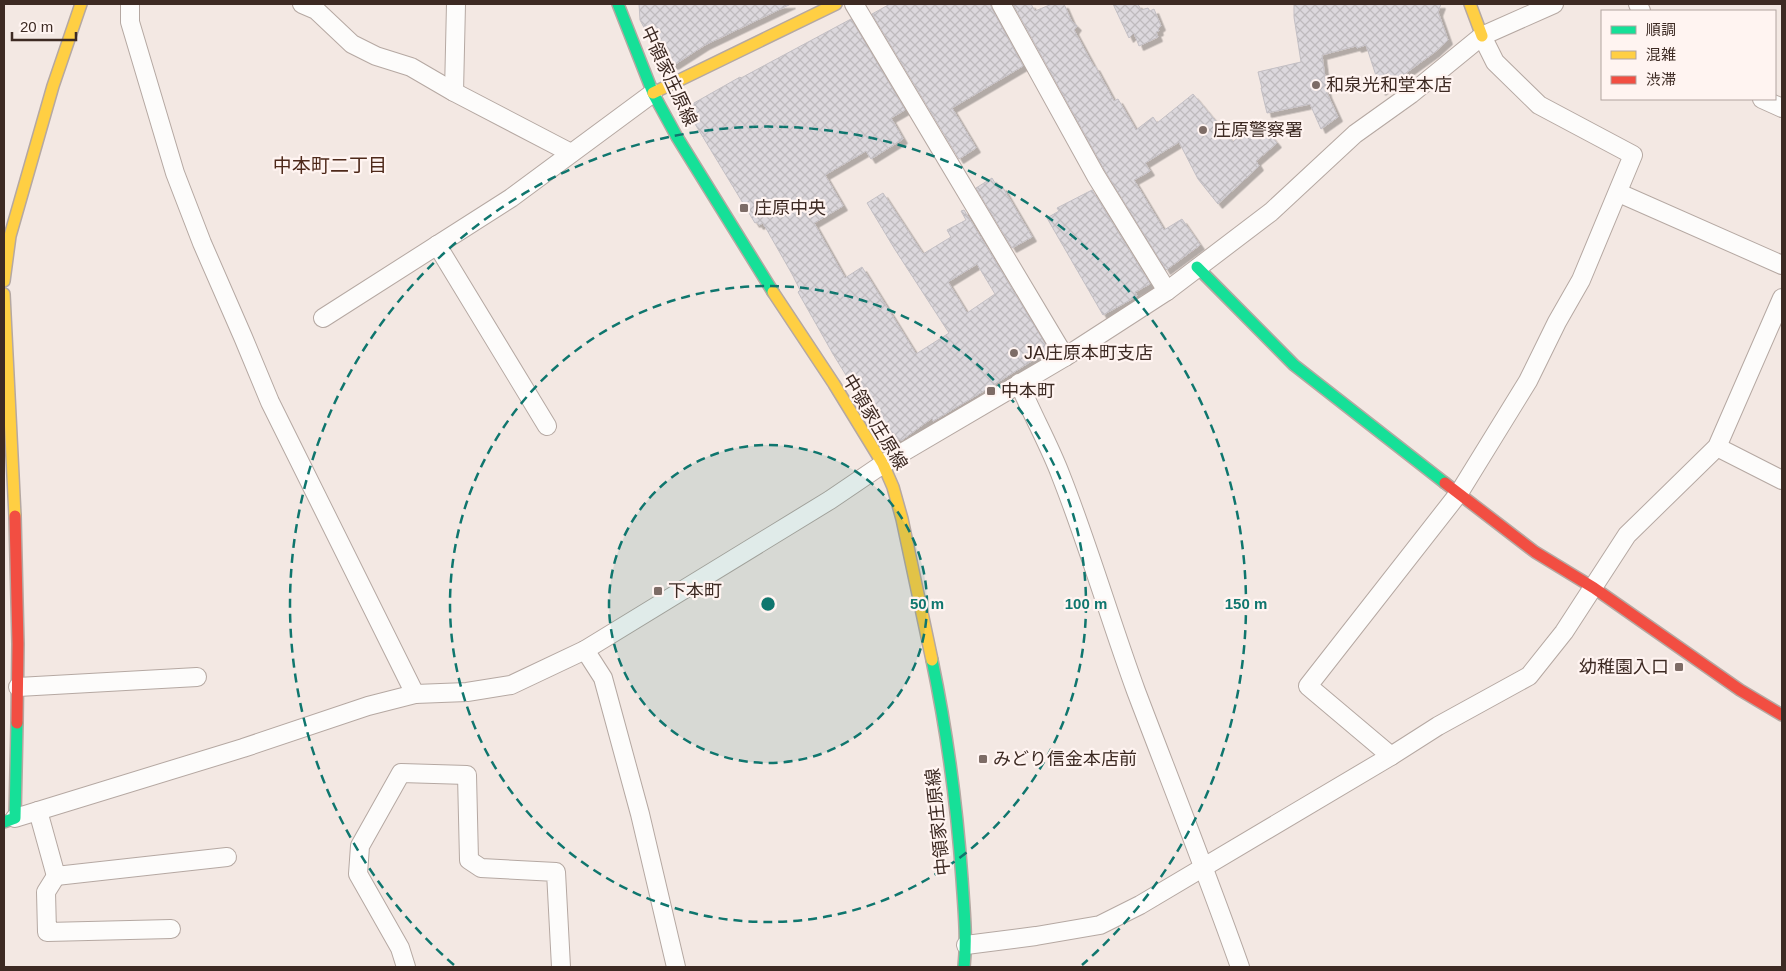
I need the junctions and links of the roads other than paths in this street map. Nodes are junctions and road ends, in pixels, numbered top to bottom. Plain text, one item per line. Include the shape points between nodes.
1 (81, 4) edge
2 (130, 4) edge
3 (302, 4) edge
4 (456, 4) edge
5 (618, 4) edge
6 (836, 4) edge
7 (854, 4) edge
8 (1001, 4) edge
9 (1470, 4) edge
10 (1554, 4) edge
11 (1482, 36) junction
12 (454, 92) junction
13 (654, 93) junction
14 (1764, 100) edge
15 (1782, 108) edge
16 (571, 153) junction
17 (1619, 192) junction
18 (436, 245) junction
19 (1782, 265) edge
20 (1197, 267) junction
21 (4, 280) edge
22 (1167, 291) junction
23 (4, 294) edge
24 (1782, 298) edge
25 (323, 318) dead end
26 (1065, 358) junction
27 (1019, 383) junction
28 (547, 426) dead end
29 (1717, 447) junction
30 (883, 464) junction
31 (1782, 480) edge
32 (1458, 493) junction
33 (1594, 588) junction
34 (585, 650) junction
35 (197, 677) dead end
36 (18, 687) junction
37 (415, 694) junction
38 (1782, 715) edge
39 (1391, 756) junction
40 (38, 812) junction
41 (9, 820) edge
42 (227, 857) dead end
43 (1204, 867) junction
44 (56, 876) junction
45 (171, 929) dead end
46 (966, 945) junction
47 (406, 967) edge
48 (561, 967) edge
49 (671, 967) edge
50 (964, 967) edge
51 (1240, 967) edge

1 - 21 street via 52,86 10,236
2 - 37 street via 130,22 172,164 202,244 270,402
3 - 12 street via 316,10 352,44 411,67
4 - 12 street
5 - 13 street, 中領家庄原線
6 - 13 street
7 - 26 street
8 - 22 street via 1096,176
9 - 11 street
10 - 11 street
11 - 17 street via 1495,62 1539,105 1633,155
11 - 20 street via 1356,134 1271,212
12 - 16 street
13 - 16 street
13 - 30 street, 中領家庄原線 via 737,235
14 - 15 street
16 - 18 street via 511,198
17 - 19 street
17 - 32 street via 1581,280 1528,380
18 - 25 street
18 - 28 street
20 - 22 street
20 - 32 street via 1294,365
22 - 26 street
23 - 36 street via 15,492
24 - 29 street
26 - 27 street
27 - 30 street
27 - 43 street via 1061,474 1136,689
29 - 31 street
29 - 33 street via 1627,535
30 - 34 street
30 - 46 street, 中領家庄原線 via 902,519 935,676 959,837
32 - 33 street via 1535,552
32 - 39 street via 1308,686
33 - 38 street via 1740,690
33 - 39 street via 1529,676
34 - 37 street via 511,685 467,692
34 - 49 street via 603,678 640,814
35 - 36 street
36 - 41 street
37 - 40 street via 368,706
39 - 43 street
40 - 41 street
40 - 44 street
42 - 44 street
43 - 46 street via 1100,925
43 - 51 street
44 - 45 street via 46,892 47,932
46 - 50 street, 中領家庄原線
47 - 48 street via 400,948 358,874 360,846 401,773 467,775 469,860 481,868 556,872

